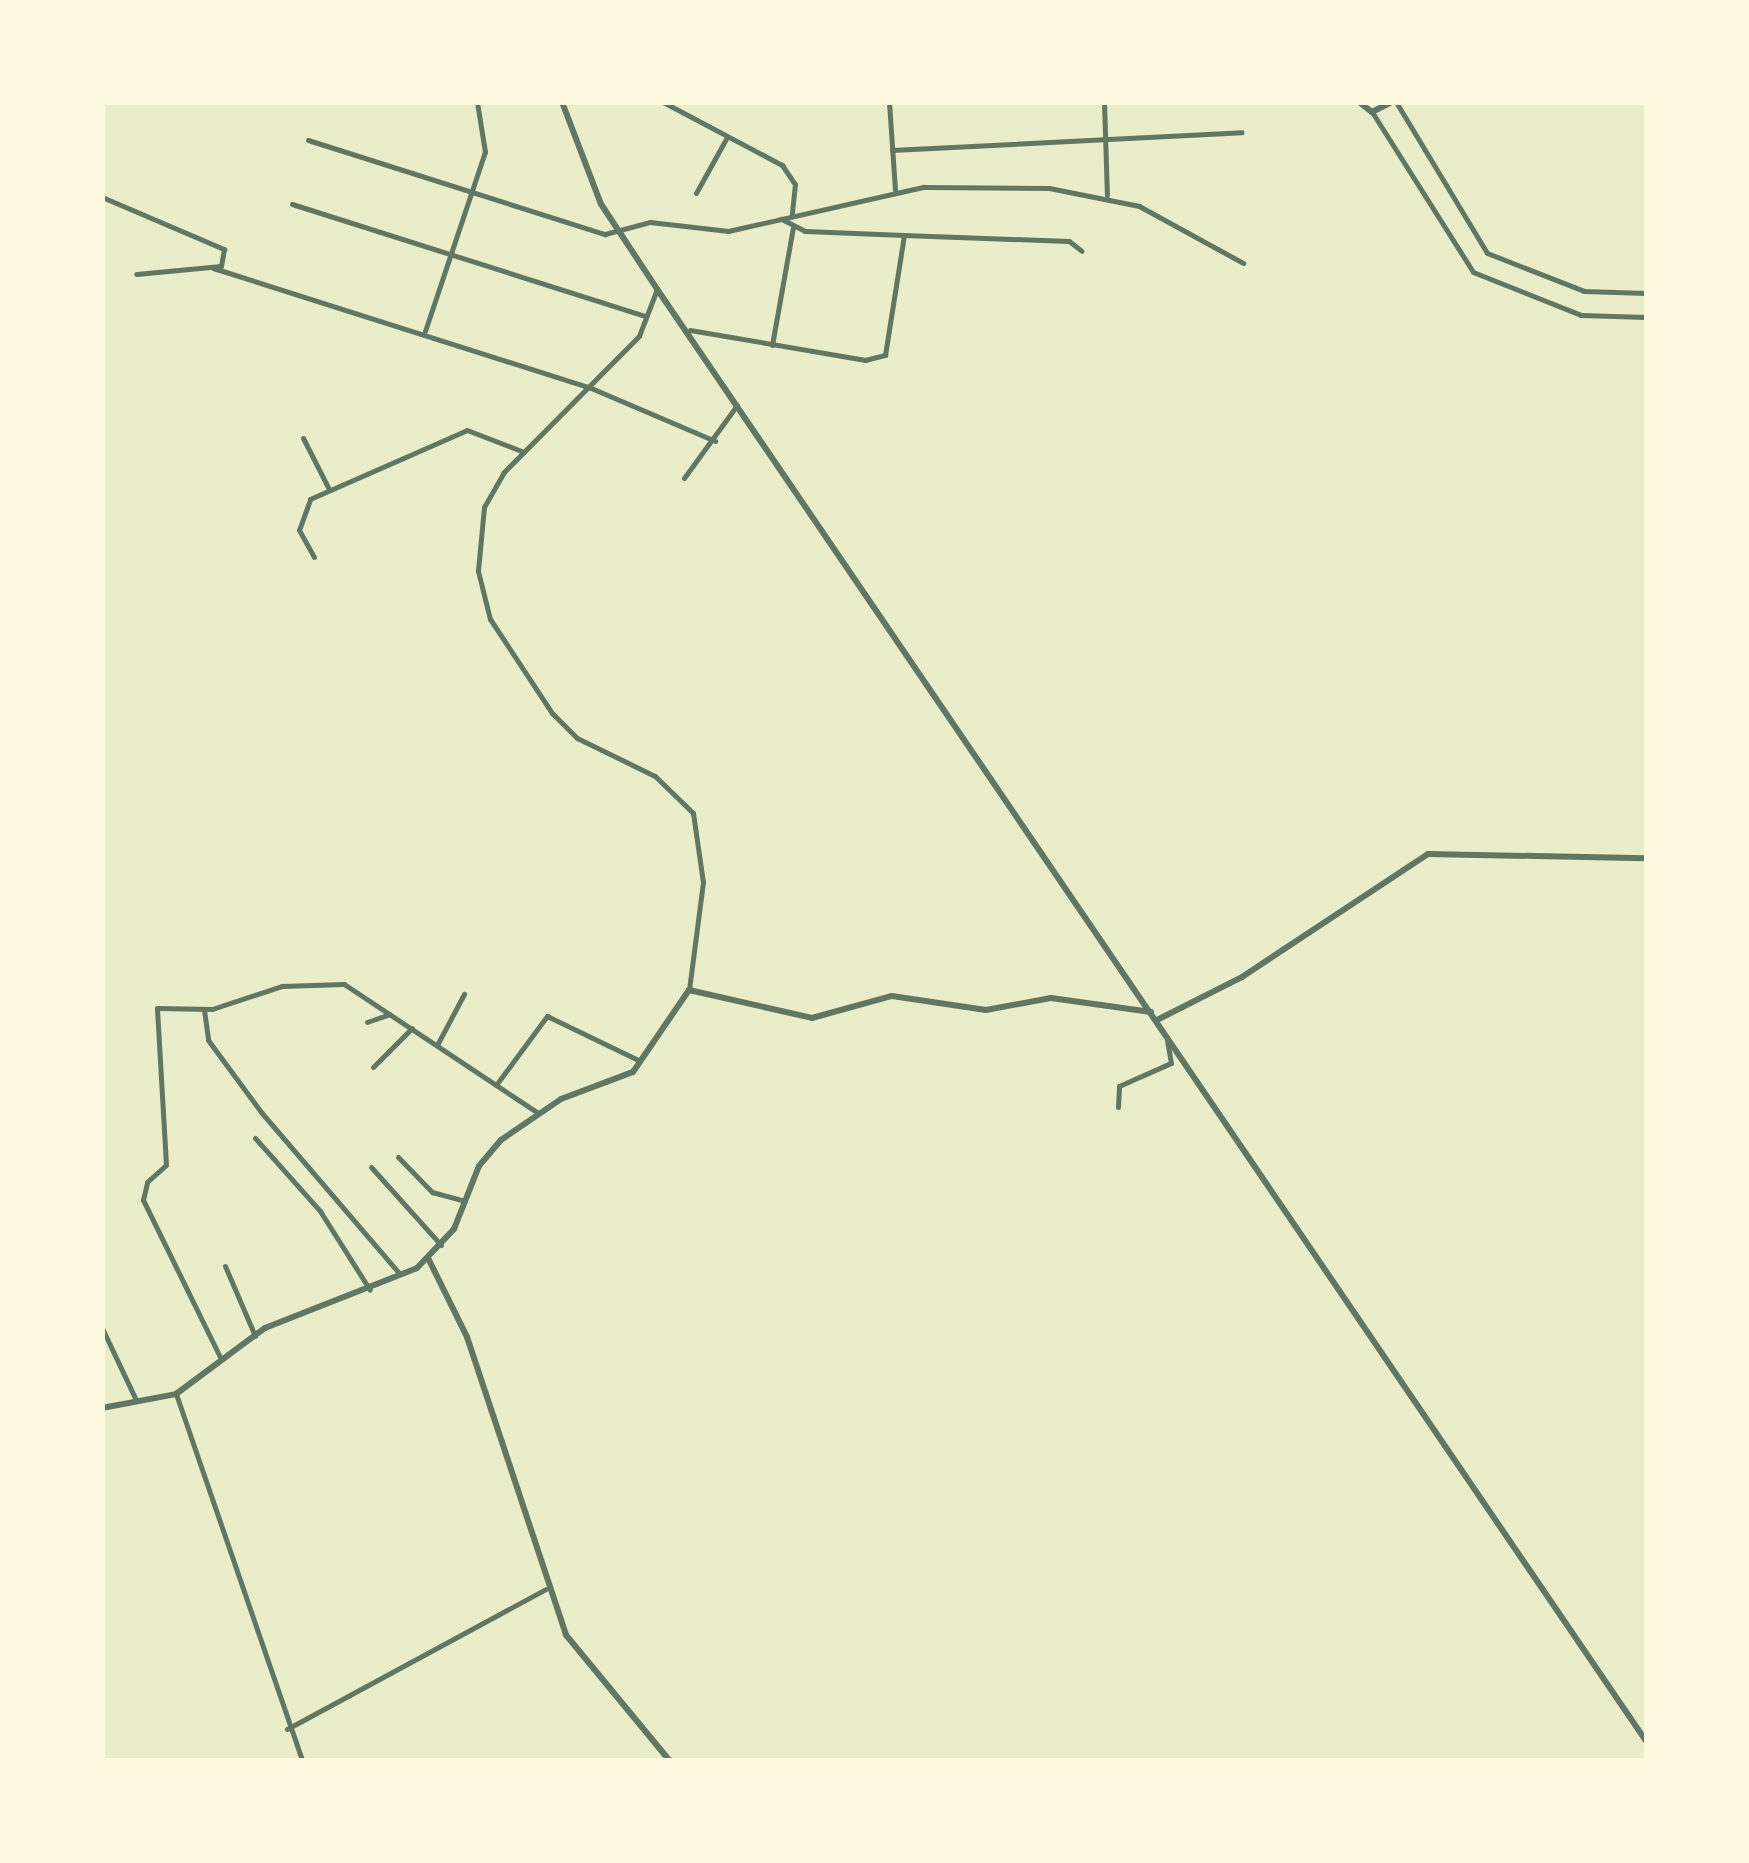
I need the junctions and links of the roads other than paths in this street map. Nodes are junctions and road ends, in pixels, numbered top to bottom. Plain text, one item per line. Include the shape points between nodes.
1 (477, 102) edge
2 (562, 102) edge
3 (663, 102) edge
4 (889, 102) edge
5 (1104, 102) edge
6 (1359, 102) edge
7 (1394, 102) edge
8 (1372, 112) junction
9 (1242, 132) dead end
10 (727, 138) junction
11 (1104, 138) junction
12 (308, 140) dead end
13 (892, 150) junction
14 (894, 190) junction
15 (696, 194) dead end
16 (474, 195) junction
17 (1106, 195) junction
18 (102, 197) edge
19 (292, 204) dead end
20 (792, 214) junction
21 (781, 218) junction
22 (794, 227) junction
23 (620, 232) junction
24 (904, 235) junction
25 (1082, 251) dead end
26 (455, 255) junction
27 (1242, 262) dead end
28 (213, 268) junction
29 (136, 274) dead end
30 (657, 289) junction
31 (1646, 293) edge
32 (646, 316) junction
33 (1646, 316) edge
34 (690, 330) junction
35 (425, 332) junction
36 (772, 345) junction
37 (591, 388) junction
38 (738, 406) junction
39 (302, 438) dead end
40 (715, 441) junction
41 (524, 452) junction
42 (684, 478) dead end
43 (329, 490) junction
44 (314, 557) dead end
45 (1646, 858) edge
46 (690, 990) junction
47 (464, 994) dead end
48 (204, 1009) junction
49 (390, 1014) junction
50 (1155, 1016) junction
51 (367, 1022) dead end
52 (412, 1028) junction
53 (1166, 1036) junction
54 (436, 1046) junction
55 (640, 1061) junction
56 (373, 1067) dead end
57 (496, 1085) junction
58 (1118, 1107) dead end
59 (536, 1112) junction
60 (256, 1138) dead end
61 (398, 1157) dead end
62 (372, 1166) dead end
63 (465, 1201) junction
64 (441, 1245) junction
65 (428, 1258) junction
66 (225, 1266) dead end
67 (402, 1276) junction
68 (370, 1290) junction
69 (102, 1328) edge
70 (255, 1337) junction
71 (221, 1359) junction
72 (176, 1394) junction
73 (136, 1400) junction
74 (102, 1408) edge
75 (546, 1589) junction
76 (288, 1729) junction
77 (1646, 1742) edge
78 (302, 1760) edge
79 (669, 1760) edge

1 - 16 street via 484,152
2 - 23 street
3 - 10 street
4 - 13 street
5 - 11 street
6 - 8 street
7 - 8 street
7 - 31 street via 1488,253 1584,292
8 - 33 street via 1472,272 1580,315
9 - 11 street
10 - 15 street
10 - 20 street via 792,173
11 - 13 street
11 - 17 street
12 - 16 street
13 - 14 street
14 - 17 street
14 - 20 street
16 - 23 street
16 - 26 street
17 - 27 street
18 - 28 street via 158,227 215,238 226,257
19 - 26 street
20 - 21 street
21 - 22 street
21 - 23 street via 728,231 650,222
22 - 24 street
22 - 36 street
23 - 30 street
24 - 25 street via 1069,241
24 - 36 street via 885,355
26 - 32 street
26 - 35 street
28 - 29 street
28 - 35 street
30 - 32 street
30 - 34 street
32 - 37 street via 639,336
34 - 36 street
34 - 38 street
35 - 37 street
37 - 40 street
37 - 41 street
38 - 40 street
38 - 50 street
39 - 43 street
40 - 42 street
41 - 43 street via 467,430
41 - 46 street via 484,507 477,539 490,620 577,738 655,776 693,813 704,882
43 - 44 street via 300,516
45 - 50 street via 1428,854 1242,976
46 - 50 street via 812,1018 892,996 974,1010 1051,998
46 - 55 street
47 - 54 street
48 - 49 street via 282,986 344,984
48 - 67 street via 208,1040 261,1112
48 - 71 street via 164,1006 153,1015 166,1165 146,1182 144,1200
49 - 51 street
49 - 52 street
50 - 53 street
52 - 54 street
52 - 56 street
53 - 58 street via 1171,1063 1119,1086
53 - 77 street
54 - 57 street
55 - 57 street via 547,1016
55 - 59 street via 619,1080
57 - 59 street
59 - 63 street via 479,1166
60 - 68 street via 320,1211
61 - 63 street via 432,1192
62 - 64 street
63 - 64 street
64 - 65 street
65 - 67 street
65 - 75 street via 468,1337
66 - 70 street
67 - 68 street
68 - 70 street
69 - 73 street
70 - 71 street
71 - 72 street
72 - 73 street
72 - 76 street
73 - 74 street
75 - 76 street
75 - 79 street via 566,1635
76 - 78 street

